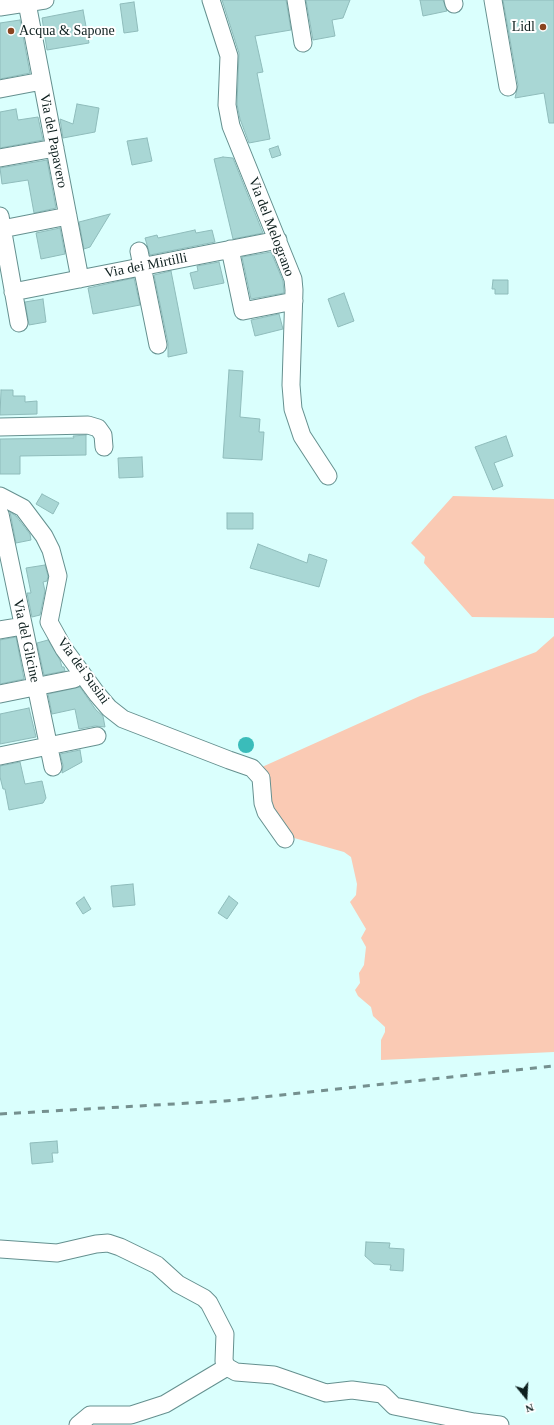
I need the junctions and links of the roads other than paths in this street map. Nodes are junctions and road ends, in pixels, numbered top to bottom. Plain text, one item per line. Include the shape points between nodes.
1 (211, 0) edge
2 (296, 0) edge
3 (493, 0) edge
4 (38, 1) edge
5 (1, 5) edge
6 (303, 43) dead end
7 (42, 81) junction
8 (508, 87) dead end
9 (0, 90) edge
10 (55, 148) junction
11 (0, 158) edge
12 (68, 216) junction
13 (1, 223) edge
14 (278, 240) junction
15 (230, 249) junction
16 (141, 259) junction
17 (80, 279) junction
18 (13, 292) junction
19 (294, 301) junction
20 (19, 323) dead end
21 (158, 345) dead end
22 (0, 427) edge
23 (104, 447) dead end
24 (328, 476) dead end
25 (0, 496) edge
26 (0, 514) edge
27 (4, 552) edge
28 (23, 626) junction
29 (0, 630) edge
30 (74, 679) dead end
31 (36, 686) junction
32 (0, 694) edge
33 (97, 736) dead end
34 (49, 746) junction
35 (0, 756) edge
36 (53, 767) dead end
37 (285, 839) dead end
38 (8, 1249) edge
39 (227, 1367) junction
40 (78, 1425) edge
41 (500, 1425) edge

1 - 14 street, Via del Melograno via 229,56 227,105 231,126
2 - 6 street
3 - 8 street
4 - 5 street
4 - 7 street, Via del Papavero
7 - 9 street
7 - 10 street, Via del Papavero
10 - 11 street
10 - 12 street, Via del Papavero
12 - 13 street
12 - 17 street, Via del Papavero
13 - 18 street
14 - 15 street, Via dei Mirtilli
14 - 19 street, Via del Melograno via 290,270
15 - 16 street, Via dei Mirtilli
15 - 19 street via 243,312
16 - 17 street, Via dei Mirtilli
16 - 21 street
17 - 18 street, Via dei Mirtilli
18 - 20 street
19 - 24 street, Via del Melograno via 291,385 293,409 302,436
22 - 23 street via 88,425 98,428 104,435
25 - 37 street, Via dei Susini via 22,508 44,536 51,550 58,576 49,622 64,649 97,694 122,719 252,768 261,778 266,812
26 - 27 street, Via del Glicine
27 - 28 street, Via del Glicine
28 - 29 street
28 - 31 street, Via del Glicine
30 - 31 street
31 - 32 street
31 - 34 street, Via del Glicine
33 - 34 street
34 - 35 street
34 - 36 street, Via del Glicine
38 - 39 street via 57,1253 84,1245 108,1243 157,1265 178,1284 204,1298 208,1303 225,1334 224,1361
39 - 40 street via 165,1404 131,1416 90,1415
39 - 41 street via 236,1372 274,1375 326,1393 352,1390 382,1394 394,1406

